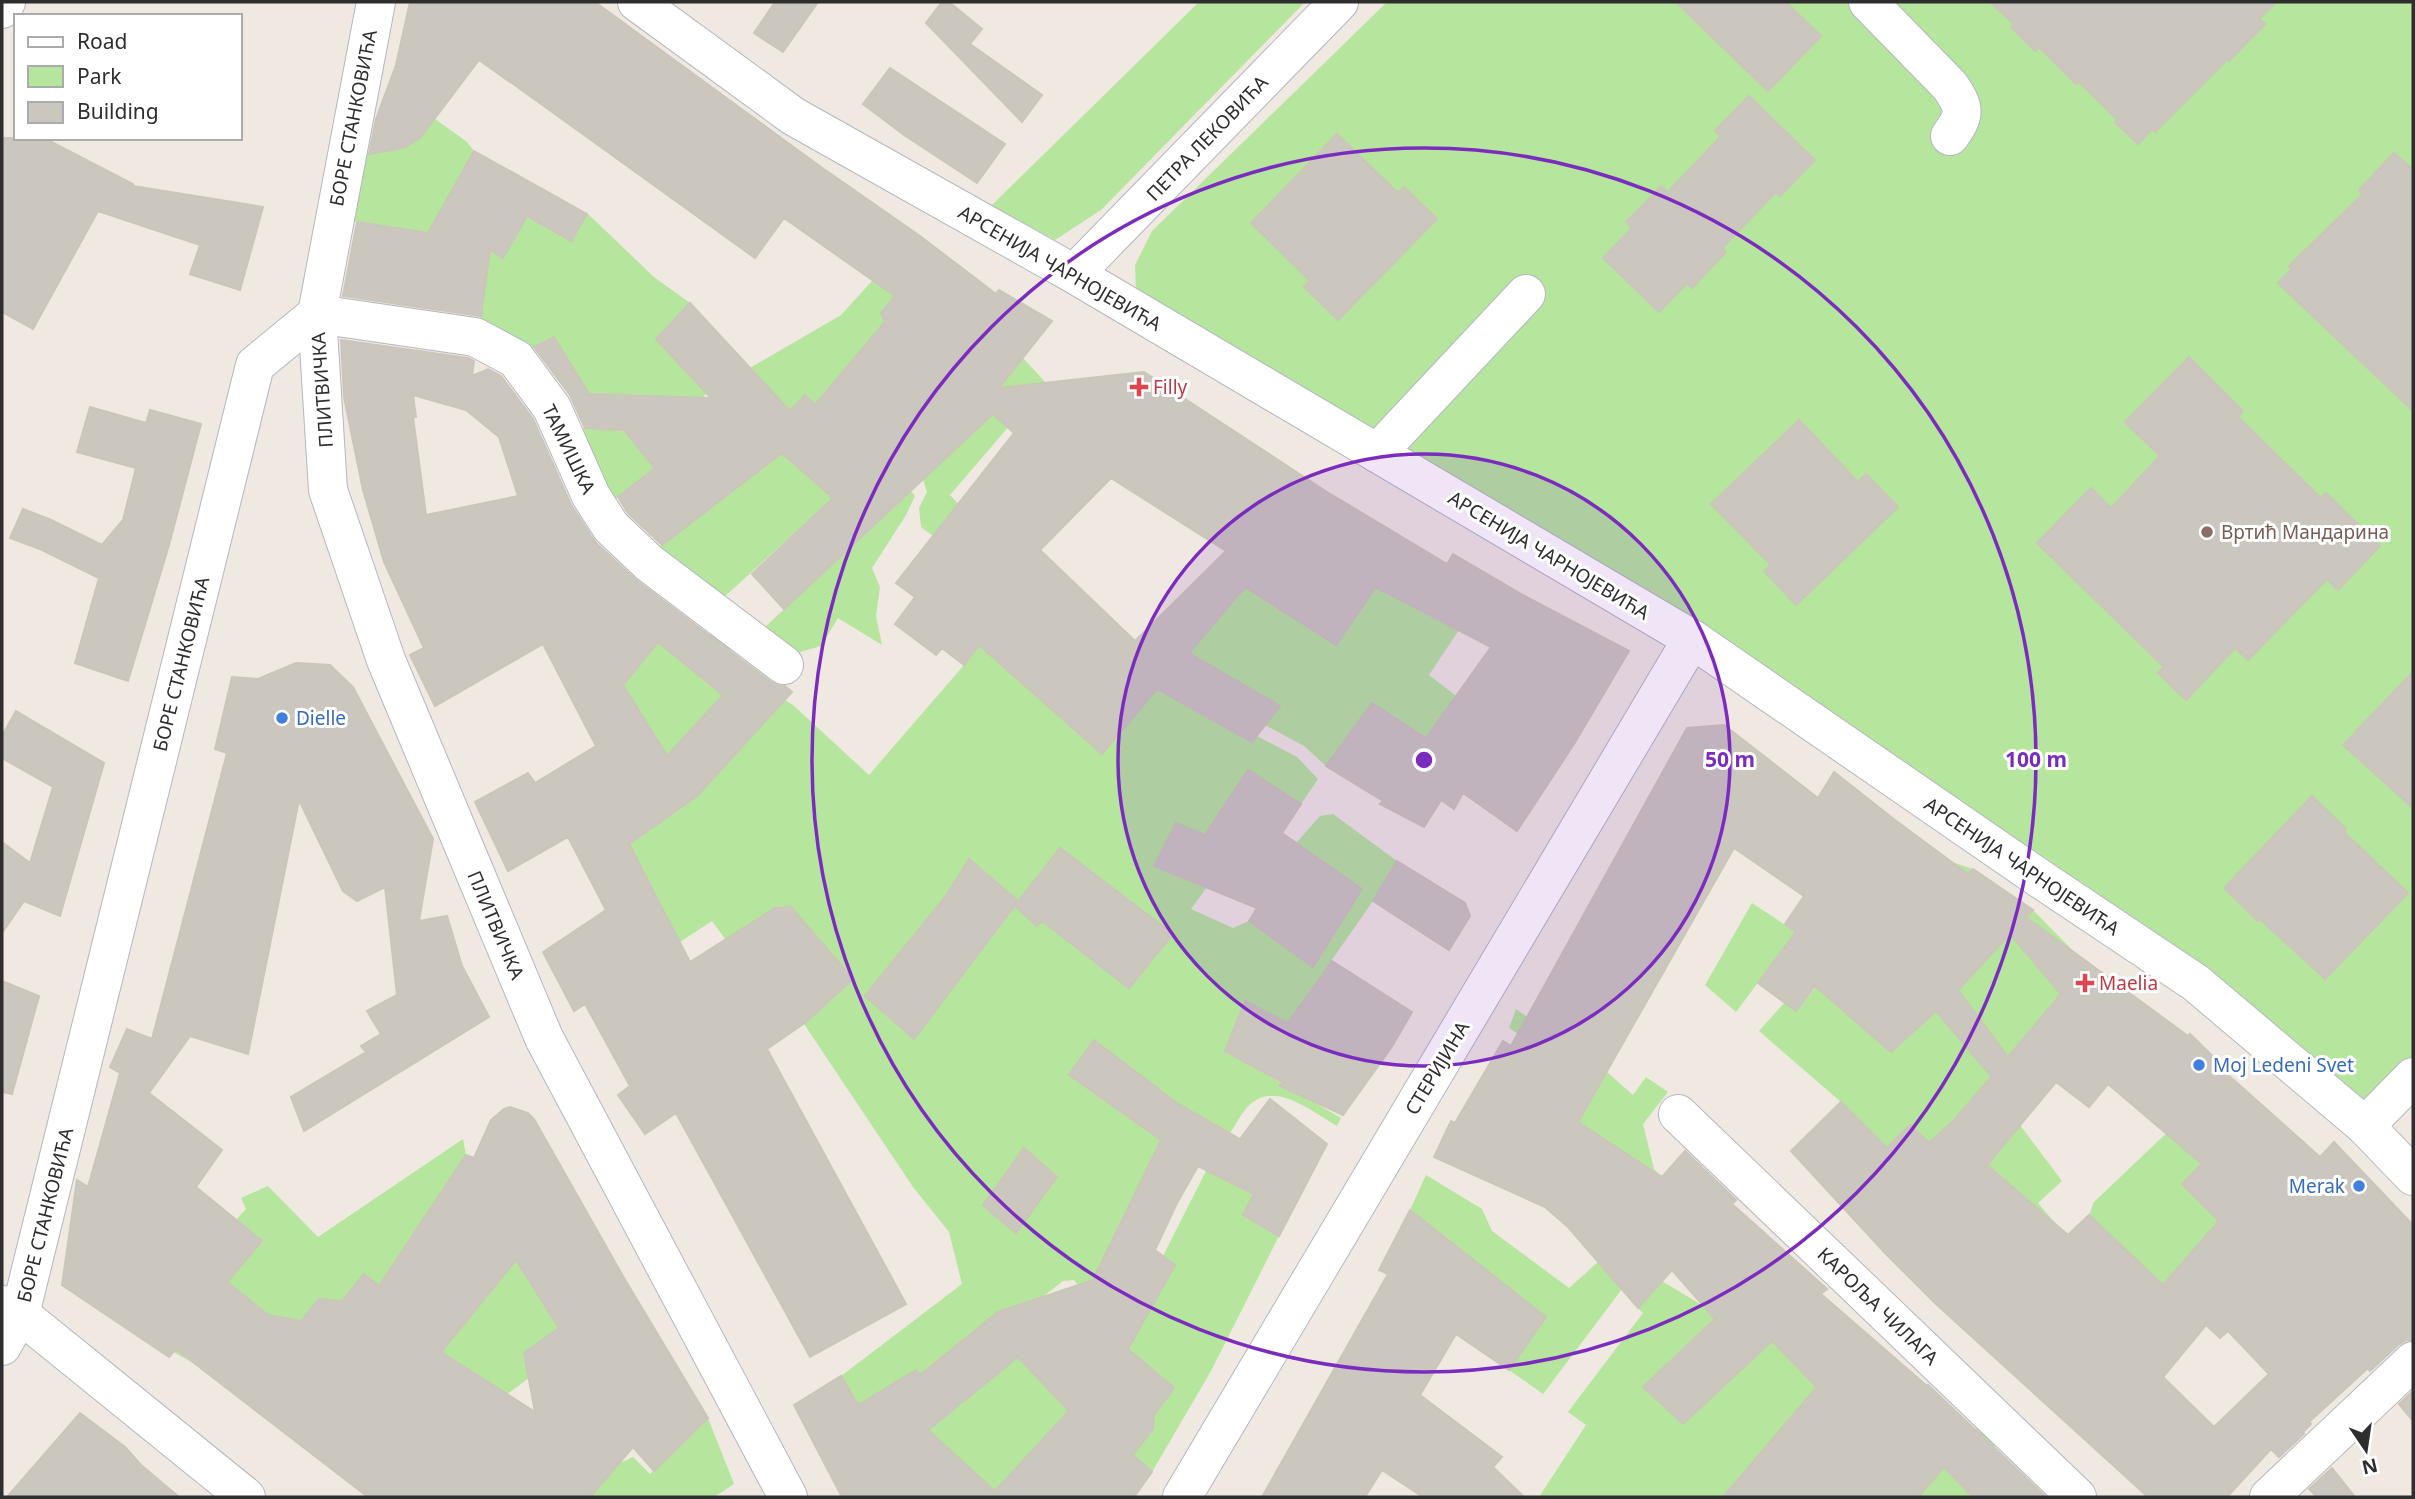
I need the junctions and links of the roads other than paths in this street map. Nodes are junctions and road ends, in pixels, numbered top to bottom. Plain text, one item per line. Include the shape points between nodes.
1 (6, 2) edge
2 (376, 2) edge
3 (637, 2) edge
4 (1339, 2) edge
5 (1868, 2) edge
6 (2, 9) edge
7 (1950, 136) dead end
8 (1074, 274) junction
9 (1527, 294) dead end
10 (317, 314) junction
11 (1377, 453) junction
12 (1692, 639) junction
13 (784, 665) dead end
14 (2413, 1077) edge
15 (1678, 1114) dead end
16 (2365, 1126) junction
17 (2413, 1175) edge
18 (8, 1322) edge
19 (2413, 1361) edge
20 (246, 1497) edge
21 (788, 1497) edge
22 (1182, 1497) edge
23 (2077, 1497) edge
24 (2269, 1497) edge

1 - 6 street
2 - 10 street, БОРЕ СТАНКОВИЋА
3 - 8 street, АРСЕНИЈА ЧАРНОЈЕВИЋА via 793,116
4 - 8 street, ПЕТРА ЛЕКОВИЋА
5 - 7 street via 1960,101 1962,120
8 - 11 street, АРСЕНИЈА ЧАРНОЈЕВИЋА
9 - 11 street
10 - 13 street, ТАМИШКА via 475,337 516,359 552,408 591,496 611,527 649,563
10 - 18 street, БОРЕ СТАНКОВИЋА via 255,365
10 - 21 street, ПЛИТВИЧКА via 328,490 386,660 544,1038
11 - 12 street, АРСЕНИЈА ЧАРНОЈЕВИЋА
12 - 16 street, АРСЕНИЈА ЧАРНОЈЕВИЋА via 2196,983
12 - 22 street, СТЕРИЈИНА
14 - 16 street
15 - 23 street, КАРОЉА ЧИЛАГА
16 - 17 street, АРСЕНИЈА ЧАРНОЈЕВИЋА
18 - 20 street
19 - 24 street

